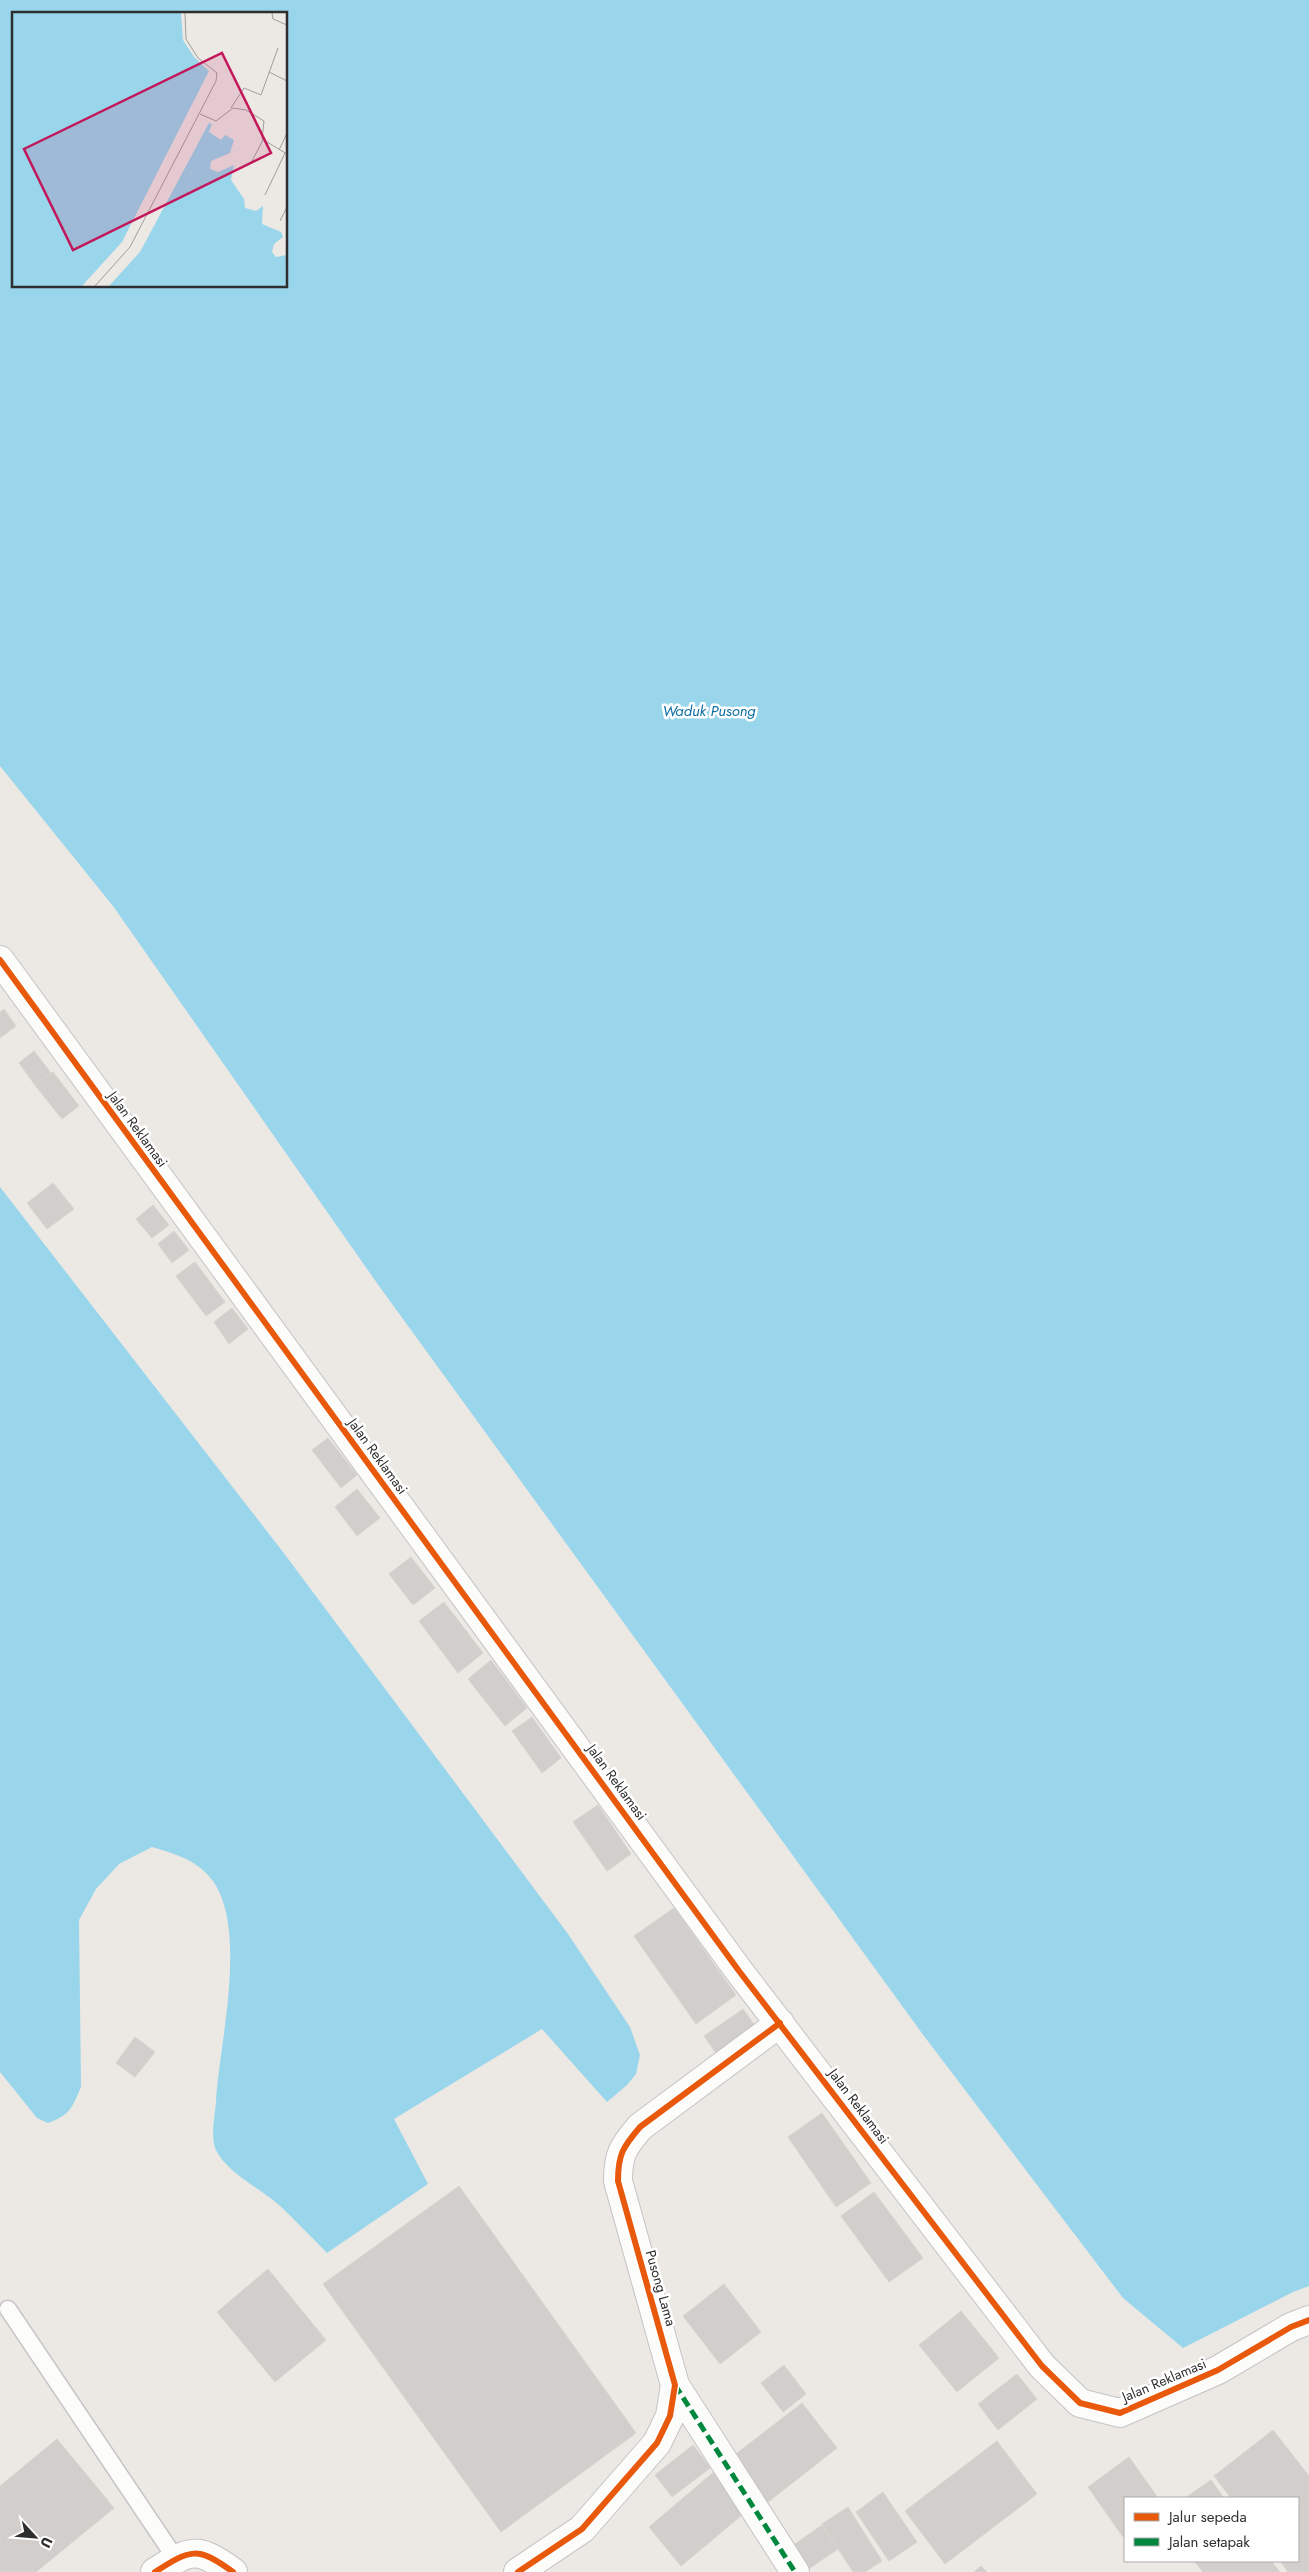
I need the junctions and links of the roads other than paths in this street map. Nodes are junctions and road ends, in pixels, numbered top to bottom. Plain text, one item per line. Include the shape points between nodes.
1 (0, 960) edge
2 (780, 2023) junction
3 (8, 2309) dead end
4 (1309, 2320) edge
5 (675, 2386) junction
6 (166, 2565) edge
7 (233, 2572) edge
8 (518, 2572) edge
9 (795, 2572) edge

1 - 2 street, Jalan Reklamasi
2 - 4 street, Jalan Reklamasi via 1042,2366 1080,2403 1120,2413 1218,2370 1291,2327
2 - 5 street, Pusong Lama via 640,2127 618,2161 618,2181
3 - 6 lane
5 - 8 street, Pusong Lama via 670,2416 658,2443 582,2528
5 - 9 street
6 - 7 street via 191,2552 215,2559

